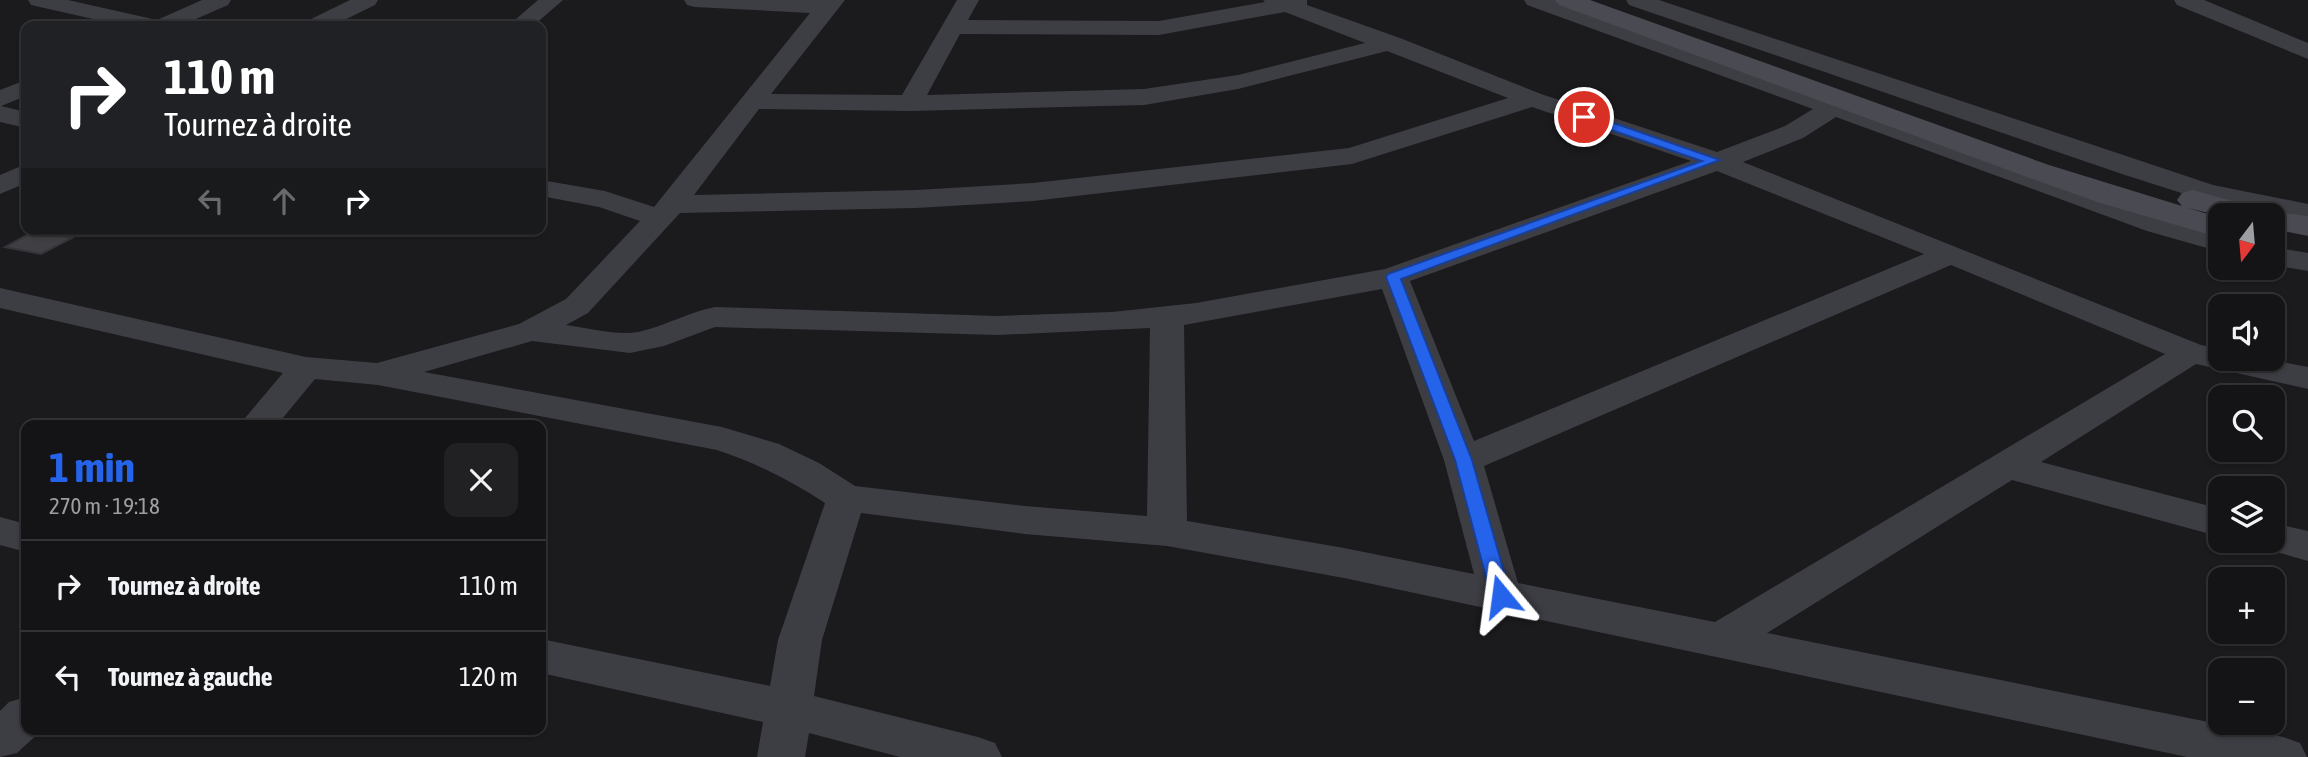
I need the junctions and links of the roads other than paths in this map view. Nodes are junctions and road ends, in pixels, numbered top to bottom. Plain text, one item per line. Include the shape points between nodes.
1 (39, 0) edge
2 (220, 0) edge
3 (367, 0) edge
4 (552, 0) edge
5 (695, 0) edge
6 (968, 0) edge
7 (1535, 0) edge
8 (1567, 0) edge
9 (1605, 0) edge
10 (1637, 0) edge
11 (2185, 0) edge
12 (1289, 2) edge
13 (74, 3) edge
14 (831, 3) edge
15 (1709, 4) dead end
16 (1685, 16) junction
17 (136, 21) edge
18 (173, 21) edge
19 (325, 21) edge
20 (525, 21) edge
21 (953, 27) junction
22 (1392, 43) junction
23 (2308, 52) edge
24 (21, 89) edge
25 (0, 99) edge
26 (1532, 99) junction
27 (751, 101) junction
28 (910, 103) junction
29 (1833, 108) junction
30 (0, 114) edge
31 (21, 119) edge
32 (1714, 160) junction
33 (21, 175) edge
34 (0, 186) edge
35 (546, 189) edge
36 (2208, 205) edge
37 (665, 211) junction
38 (2308, 213) edge
39 (2286, 222) edge
40 (2208, 224) edge
41 (2308, 226) edge
42 (2208, 239) edge
43 (2286, 240) edge
44 (2308, 244) edge
45 (1951, 254) junction
46 (2286, 258) edge
47 (2308, 262) edge
48 (1393, 277) junction
49 (0, 298) edge
50 (38, 308) junction
51 (1167, 317) junction
52 (0, 329) edge
53 (531, 331) junction
54 (2191, 354) junction
55 (306, 368) junction
56 (378, 374) junction
57 (2308, 378) edge
58 (261, 420) edge
59 (1463, 460) junction
60 (2006, 466) junction
61 (846, 498) junction
62 (2208, 520) edge
63 (0, 531) edge
64 (1167, 532) junction
65 (21, 537) edge
66 (2285, 540) edge
67 (2308, 546) edge
68 (1501, 596) junction
69 (1721, 639) junction
70 (546, 657) edge
71 (790, 709) junction
72 (21, 720) edge
73 (0, 739) edge
74 (781, 757) edge
75 (978, 757) edge
76 (2283, 757) edge

1 - 13 street
2 - 18 street
3 - 19 street
4 - 20 street
5 - 14 street
6 - 21 street
7 - 29 street
8 - 40 street via 2111,197
9 - 36 street
10 - 16 street
11 - 23 street
12 - 21 street via 1159,29
12 - 22 street
13 - 17 street
14 - 27 street
15 - 16 street
16 - 38 street via 2195,188
21 - 28 street
22 - 26 street
22 - 28 street via 1238,82 1144,97
24 - 25 street
26 - 32 street
26 - 37 street via 1352,156 1033,192
27 - 28 street
27 - 37 street
29 - 32 street via 1794,132
29 - 42 street
30 - 31 street
32 - 45 street
32 - 48 street
33 - 34 street
35 - 37 street
37 - 53 street via 577,306
39 - 41 street
43 - 44 street
45 - 54 street
45 - 59 street
46 - 47 street
48 - 51 street
48 - 59 street
49 - 50 street
50 - 52 street
50 - 55 street
51 - 53 street via 978,324 715,317 695,320 645,343
51 - 64 street
53 - 56 street
54 - 57 street
54 - 60 street
55 - 56 street
55 - 58 street
56 - 61 street via 722,439 766,453
59 - 68 street
60 - 62 street
60 - 69 street
61 - 64 street
61 - 71 street via 800,640
63 - 65 street
64 - 68 street
66 - 67 street
68 - 69 street
69 - 76 street
70 - 71 street
71 - 74 street
71 - 75 street
72 - 73 street

